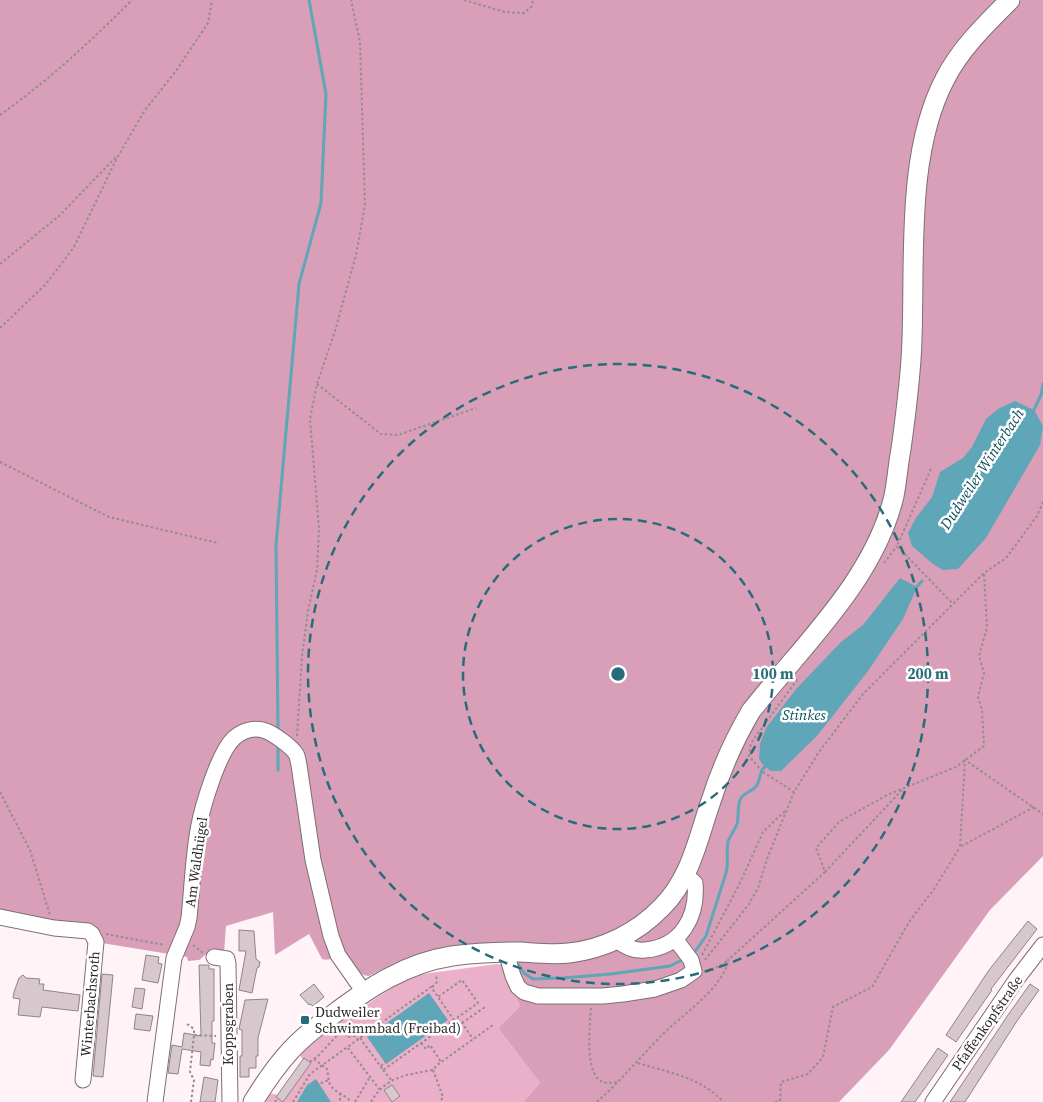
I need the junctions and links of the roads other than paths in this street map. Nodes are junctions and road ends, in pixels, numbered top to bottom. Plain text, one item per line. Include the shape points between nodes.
1 (1010, 0) edge
2 (686, 875) junction
3 (0, 917) edge
4 (617, 940) junction
5 (676, 940) junction
6 (1043, 945) edge
7 (506, 952) junction
8 (210, 957) road end
9 (364, 992) junction
10 (83, 1080) dead end
11 (155, 1102) edge
12 (230, 1102) edge
13 (253, 1102) edge
14 (933, 1102) edge

1 - 2 main road via 957,59 944,80 924,141 917,184 912,342 906,413 894,496 884,528 874,551 848,592 744,724 728,755
2 - 4 main road via 656,912
2 - 5 street via 694,883 695,900 688,923
3 - 10 street, Winterbachsroth via 92,934 96,942
4 - 5 street via 638,950 658,949
4 - 7 main road via 568,953
5 - 7 street via 691,960 694,970 682,980 623,994 595,996 538,996 524,992 515,982
6 - 14 street, Pfaffenkopfstraße
7 - 9 main road via 422,962
8 - 12 street, Koppsgraben via 227,959 228,964
9 - 11 street, Am Waldhügel via 338,955 331,936 313,860 296,753 265,730 243,731 228,746 213,780 198,830 189,918 174,958
9 - 13 main road via 303,1038 276,1067

